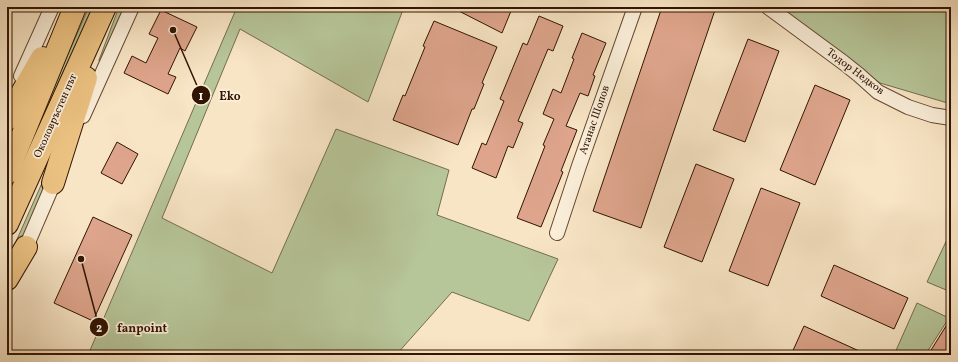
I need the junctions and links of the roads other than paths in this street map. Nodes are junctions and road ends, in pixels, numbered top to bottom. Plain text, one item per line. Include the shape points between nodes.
1 (52, 7) edge
2 (71, 7) edge
3 (75, 7) edge
4 (105, 7) edge
5 (108, 7) edge
6 (132, 7) edge
7 (635, 7) edge
8 (768, 7) edge
9 (7, 109) edge
10 (951, 118) edge
11 (7, 119) edge
12 (7, 173) edge
13 (53, 184) junction
14 (7, 224) edge
15 (557, 233) dead end
16 (26, 247) junction
17 (7, 279) edge
18 (7, 289) edge

1 - 9 street
2 - 11 highway
3 - 12 highway, Околовръстен път
4 - 14 highway, Околовръстен път
5 - 13 highway
6 - 13 street
7 - 15 street, Атанас Шопов
8 - 10 street, Тодор Недков via 844,63 878,92 908,107
13 - 16 street
16 - 17 highway
16 - 18 street

